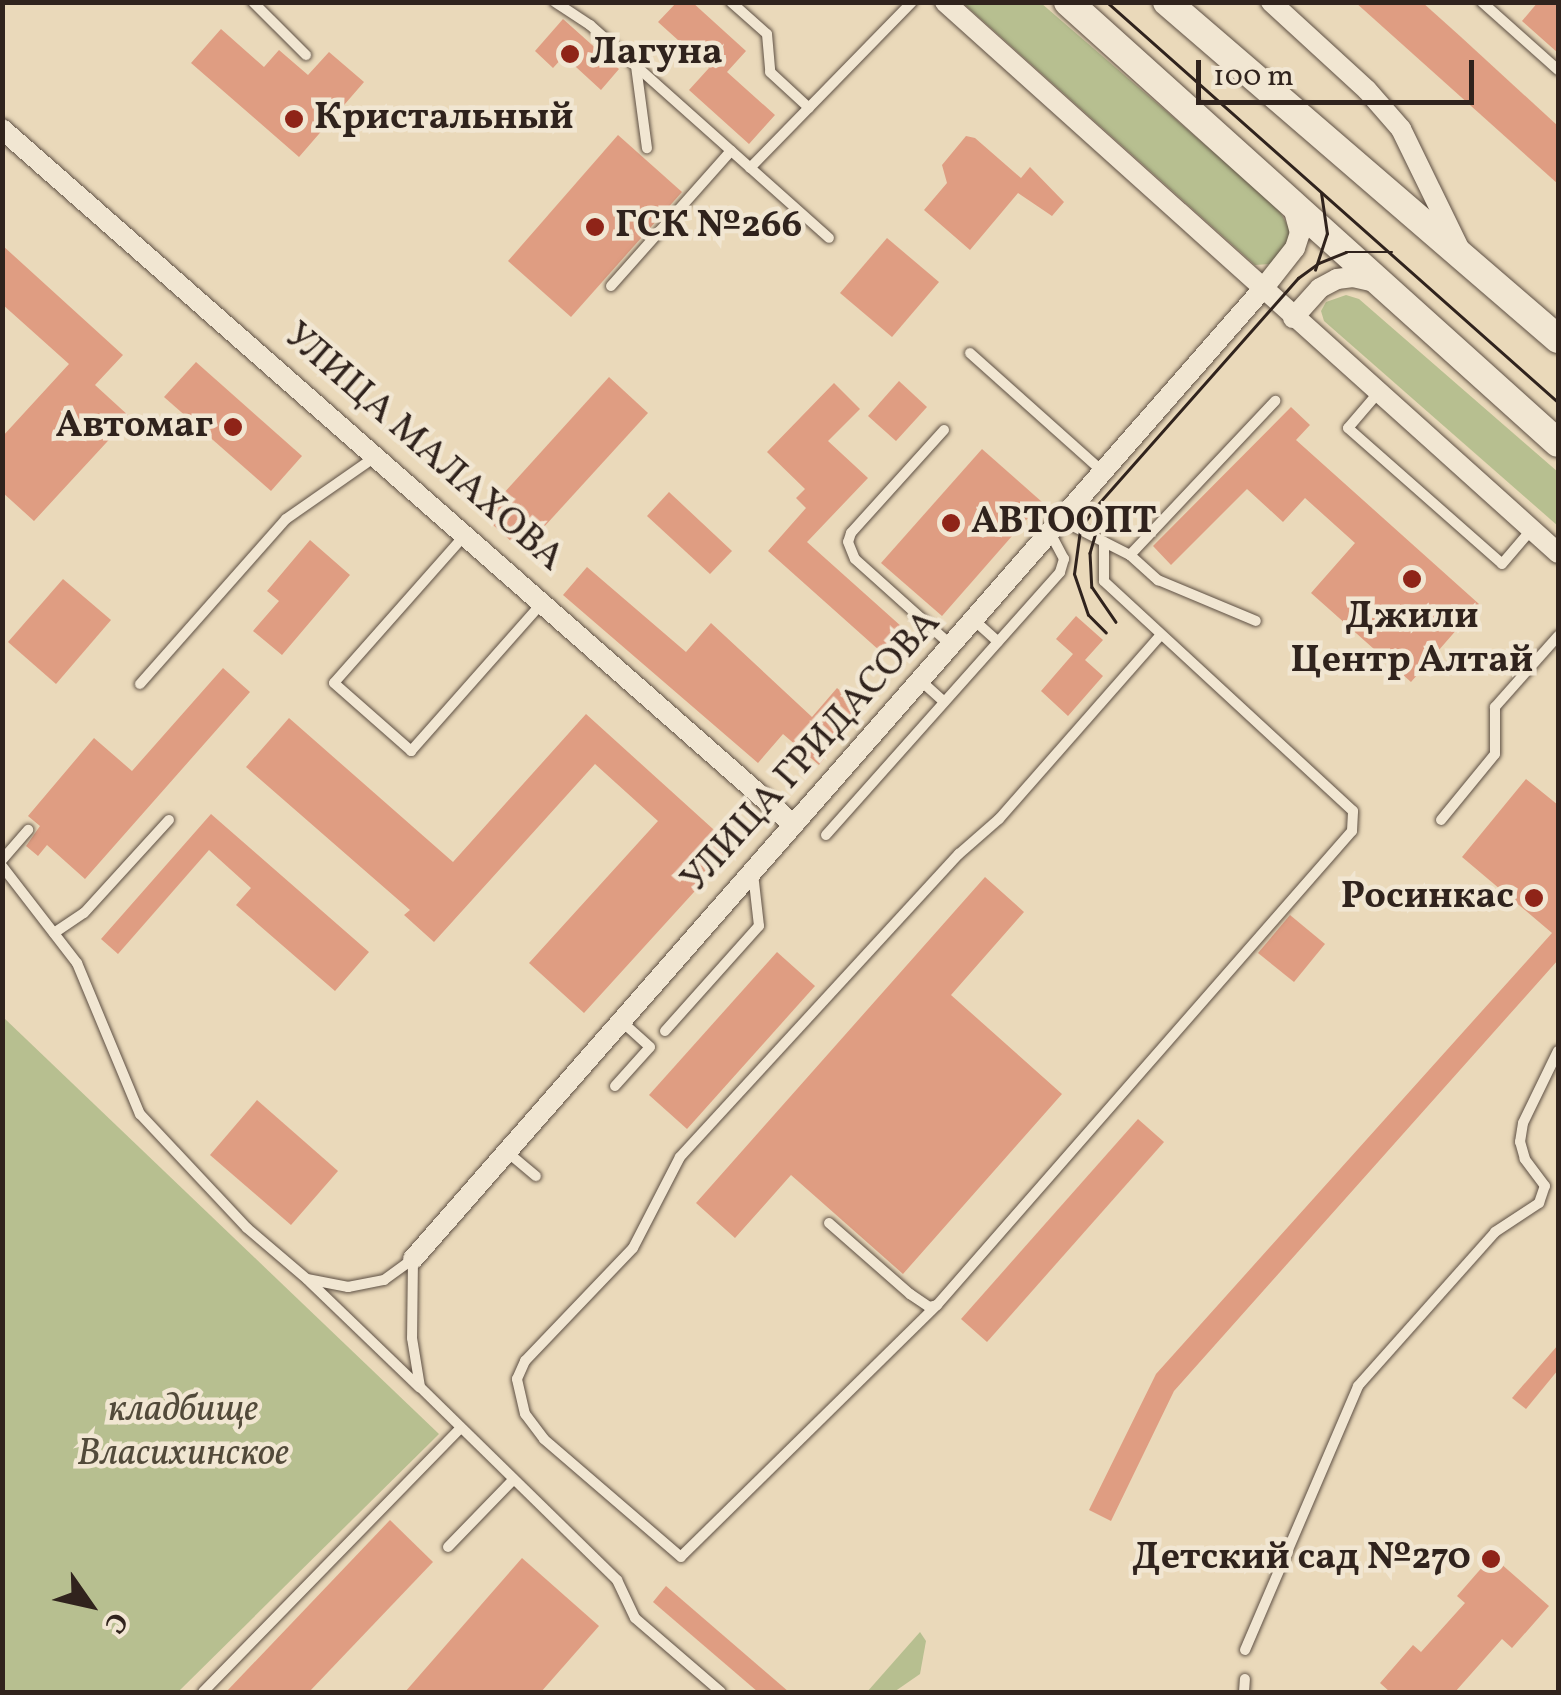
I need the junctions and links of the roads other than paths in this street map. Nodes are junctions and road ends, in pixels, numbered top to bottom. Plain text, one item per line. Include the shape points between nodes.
1 (252, 2) edge
2 (555, 2) edge
3 (731, 2) edge
4 (912, 2) edge
5 (945, 2) edge
6 (1068, 2) edge
7 (1166, 2) edge
8 (1482, 2) edge
9 (1278, 5) edge
10 (306, 55) dead end
11 (636, 66) junction
12 (1558, 70) edge
13 (808, 108) junction
14 (2, 129) edge
15 (647, 148) dead end
16 (731, 151) junction
17 (750, 168) junction
18 (1290, 200) junction
19 (829, 238) dead end
20 (1460, 250) junction
21 (1378, 283) junction
22 (611, 286) dead end
23 (1262, 290) junction
24 (1293, 318) junction
25 (1557, 333) edge
26 (970, 353) dead end
27 (1378, 393) junction
28 (1275, 401) dead end
29 (944, 430) dead end
30 (1558, 442) edge
31 (376, 456) junction
32 (1105, 473) junction
33 (1057, 528) junction
34 (1532, 529) junction
35 (465, 536) junction
36 (1104, 542) junction
37 (1558, 553) edge
38 (1130, 556) junction
39 (542, 602) junction
40 (975, 621) junction
41 (1256, 622) dead end
42 (1160, 636) junction
43 (1558, 636) edge
44 (998, 642) junction
45 (952, 646) junction
46 (921, 681) junction
47 (140, 684) dead end
48 (944, 702) junction
49 (170, 820) dead end
50 (1440, 820) dead end
51 (794, 824) junction
52 (28, 830) dead end
53 (826, 834) dead end
54 (2, 863) edge
55 (753, 872) junction
56 (54, 932) junction
57 (620, 1020) junction
58 (665, 1031) dead end
59 (1558, 1051) edge
60 (615, 1086) dead end
61 (505, 1150) junction
62 (536, 1176) dead end
63 (829, 1224) dead end
64 (413, 1259) junction
65 (307, 1280) junction
66 (937, 1305) junction
67 (420, 1387) junction
68 (460, 1429) junction
69 (513, 1480) junction
70 (448, 1547) dead end
71 (1246, 1650) dead end
72 (1245, 1679) dead end
73 (203, 1692) edge
74 (721, 1692) edge
75 (1244, 1692) edge

1 - 10 lane
2 - 11 lane
3 - 13 lane via 766,34 770,72
4 - 13 lane
5 - 23 street
6 - 18 main road
7 - 20 main road
8 - 12 lane
9 - 20 street via 1401,128
11 - 15 lane
11 - 16 lane
13 - 17 lane
14 - 31 street, УЛИЦА МАЛАХОВА
16 - 17 lane
16 - 22 lane
17 - 19 lane
18 - 21 main road
18 - 23 street, УЛИЦА ГРИДАСОВА via 1300,233
20 - 25 main road
21 - 24 street via 1337,279
21 - 30 main road
23 - 24 street
23 - 32 street, УЛИЦА ГРИДАСОВА
24 - 27 street
26 - 32 lane
27 - 34 street
27 - 34 lane via 1348,428 1502,564
28 - 38 lane
29 - 45 lane via 848,542 855,560
31 - 35 street, УЛИЦА МАЛАХОВА
31 - 47 lane via 286,519
32 - 33 street, УЛИЦА ГРИДАСОВА
33 - 36 lane
33 - 40 street, УЛИЦА ГРИДАСОВА
33 - 44 lane via 1060,572
34 - 37 street
35 - 39 street, УЛИЦА МАЛАХОВА
35 - 39 lane via 334,683 411,751
36 - 38 lane
36 - 42 lane via 1104,582
38 - 41 lane via 1158,580
39 - 51 street, УЛИЦА МАЛАХОВА
40 - 44 lane
40 - 45 street, УЛИЦА ГРИДАСОВА
42 - 66 lane via 1353,812 1352,831
42 - 66 lane via 1000,819 959,854 680,1157 633,1248 526,1361 517,1380 525,1414 544,1439 681,1558
43 - 50 lane via 1495,706 1495,754
44 - 48 lane
45 - 46 street, УЛИЦА ГРИДАСОВА
46 - 48 lane
46 - 51 street, УЛИЦА ГРИДАСОВА
48 - 53 lane
49 - 56 lane via 84,913
51 - 55 street, УЛИЦА ГРИДАСОВА
52 - 54 lane
54 - 56 lane
55 - 57 street, УЛИЦА ГРИДАСОВА
55 - 58 lane via 760,926
56 - 65 lane via 77,962 140,1114 246,1228
57 - 60 lane via 650,1047
57 - 61 street, УЛИЦА ГРИДАСОВА
59 - 71 lane via 1520,1142 1545,1186 1538,1203 1496,1232 1358,1386
61 - 62 lane
61 - 64 street, УЛИЦА ГРИДАСОВА
63 - 66 lane via 910,1294 929,1308
64 - 65 lane, УЛИЦА ГРИДАСОВА via 384,1280 348,1287
64 - 67 lane via 412,1338
65 - 67 lane
67 - 68 lane
68 - 69 lane
68 - 73 lane
69 - 70 lane
69 - 74 lane via 617,1580 635,1618
72 - 75 lane

